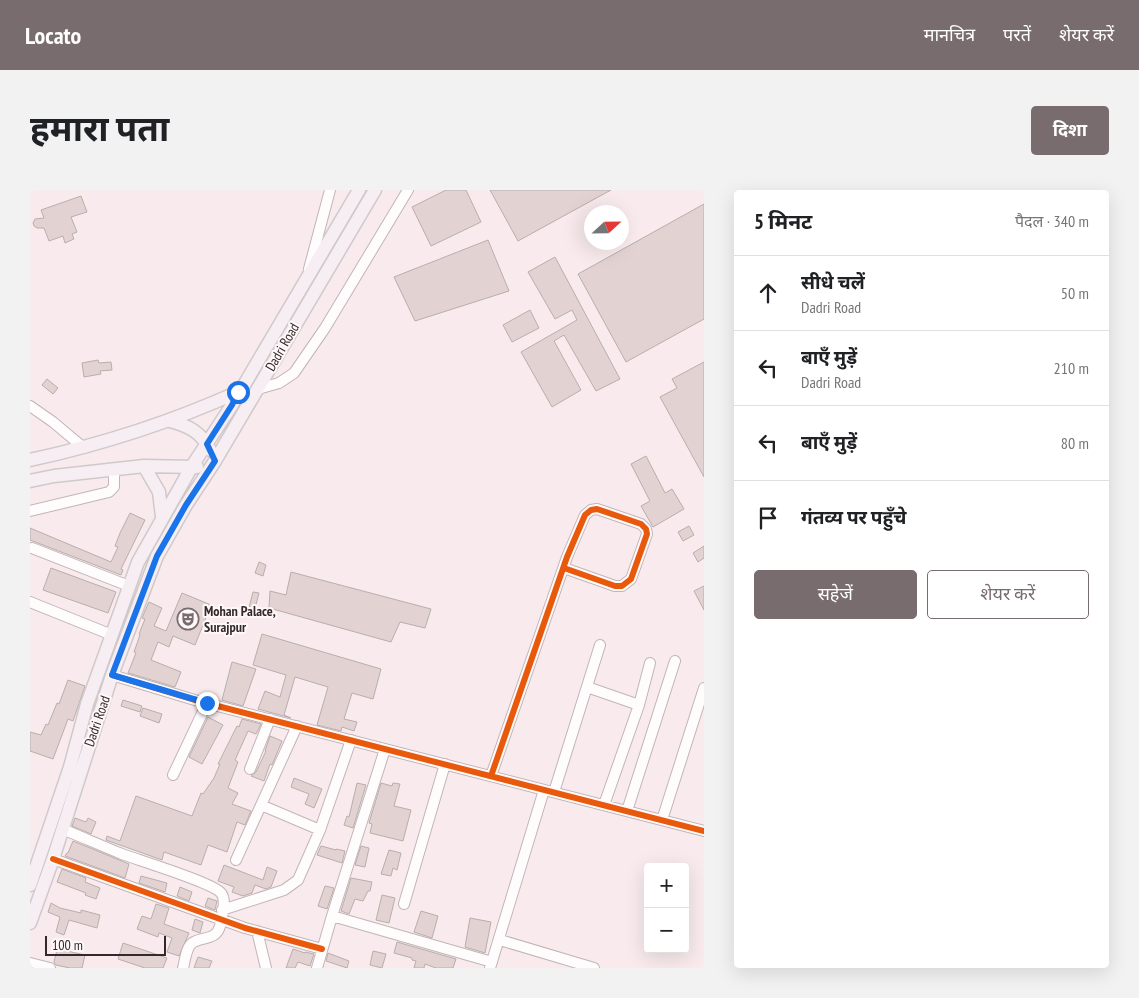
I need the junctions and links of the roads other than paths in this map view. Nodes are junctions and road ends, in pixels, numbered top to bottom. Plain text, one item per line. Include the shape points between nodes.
1 (330, 190) edge
2 (359, 190) edge
3 (374, 190) edge
4 (408, 190) edge
5 (307, 278) junction
6 (241, 389) junction
7 (258, 389) junction
8 (30, 406) edge
9 (170, 421) junction
10 (207, 444) junction
11 (84, 448) junction
12 (30, 460) edge
13 (212, 464) junction
14 (144, 466) junction
15 (192, 466) junction
16 (114, 470) junction
17 (30, 481) edge
18 (30, 510) edge
19 (162, 516) junction
20 (32, 548) dead end
21 (564, 568) junction
22 (129, 586) junction
23 (30, 602) edge
24 (112, 635) junction
25 (600, 645) dead end
26 (675, 661) dead end
27 (650, 663) dead end
28 (112, 675) junction
29 (587, 687) junction
30 (704, 688) edge
31 (207, 703) junction
32 (639, 705) junction
33 (270, 719) junction
34 (297, 726) junction
35 (351, 740) junction
36 (384, 749) junction
37 (445, 764) junction
38 (250, 769) dead end
39 (173, 775) dead end
40 (492, 776) junction
41 (549, 791) junction
42 (261, 805) junction
43 (604, 805) junction
44 (627, 811) junction
45 (662, 820) junction
46 (62, 829) junction
47 (320, 830) junction
48 (704, 831) edge
49 (53, 859) junction
50 (236, 860) dead end
51 (30, 885) edge
52 (404, 904) dead end
53 (221, 914) junction
54 (332, 916) junction
55 (30, 923) edge
56 (256, 931) junction
57 (500, 940) junction
58 (322, 949) junction
59 (30, 964) edge
60 (491, 965) edge
61 (50, 968) edge
62 (183, 968) edge
63 (266, 968) edge
64 (317, 968) edge
65 (594, 968) edge

1 - 5 street
2 - 5 main road, Dadri Road
3 - 7 main road, Dadri Road
4 - 7 street via 330,320 294,373 279,383
5 - 6 main road, Dadri Road
6 - 9 main road
6 - 10 main road, Dadri Road
7 - 13 main road, Dadri Road
8 - 11 street
9 - 10 main road via 186,425
9 - 11 main road
10 - 13 main road
10 - 15 main road, Dadri Road
11 - 12 main road
13 - 15 main road
13 - 28 main road, Dadri Road via 157,556
14 - 15 main road
14 - 16 main road
14 - 19 main road via 159,492
15 - 19 main road, Dadri Road
16 - 17 main road
16 - 18 street via 114,487 109,492
19 - 22 main road, Dadri Road
20 - 22 street
21 - 21 street via 585,515 591,510 597,509 641,524 646,529 630,579 622,586
21 - 40 street
22 - 24 main road, Dadri Road
23 - 24 street
24 - 51 main road, Dadri Road
25 - 29 street
26 - 44 street
27 - 32 street
28 - 31 street
28 - 46 main road, Dadri Road
29 - 32 street
29 - 41 street
30 - 45 street
31 - 33 street
31 - 39 street
32 - 43 street
33 - 34 street
33 - 38 street
34 - 35 street
34 - 42 street
35 - 36 street
35 - 47 street
36 - 37 street
36 - 54 street
37 - 40 street
37 - 52 street
40 - 41 street
41 - 43 street
41 - 57 street
42 - 47 street
42 - 50 street
43 - 44 street
44 - 45 street
45 - 48 street
46 - 49 main road, Dadri Road
46 - 53 street via 216,888 223,897
47 - 53 street via 301,875 293,885
49 - 53 street
49 - 55 main road, Dadri Road
53 - 56 street
53 - 62 street via 216,934 192,943
54 - 58 street
54 - 60 street
56 - 58 street
56 - 63 street
57 - 60 street
57 - 65 street
58 - 64 street
59 - 61 street

